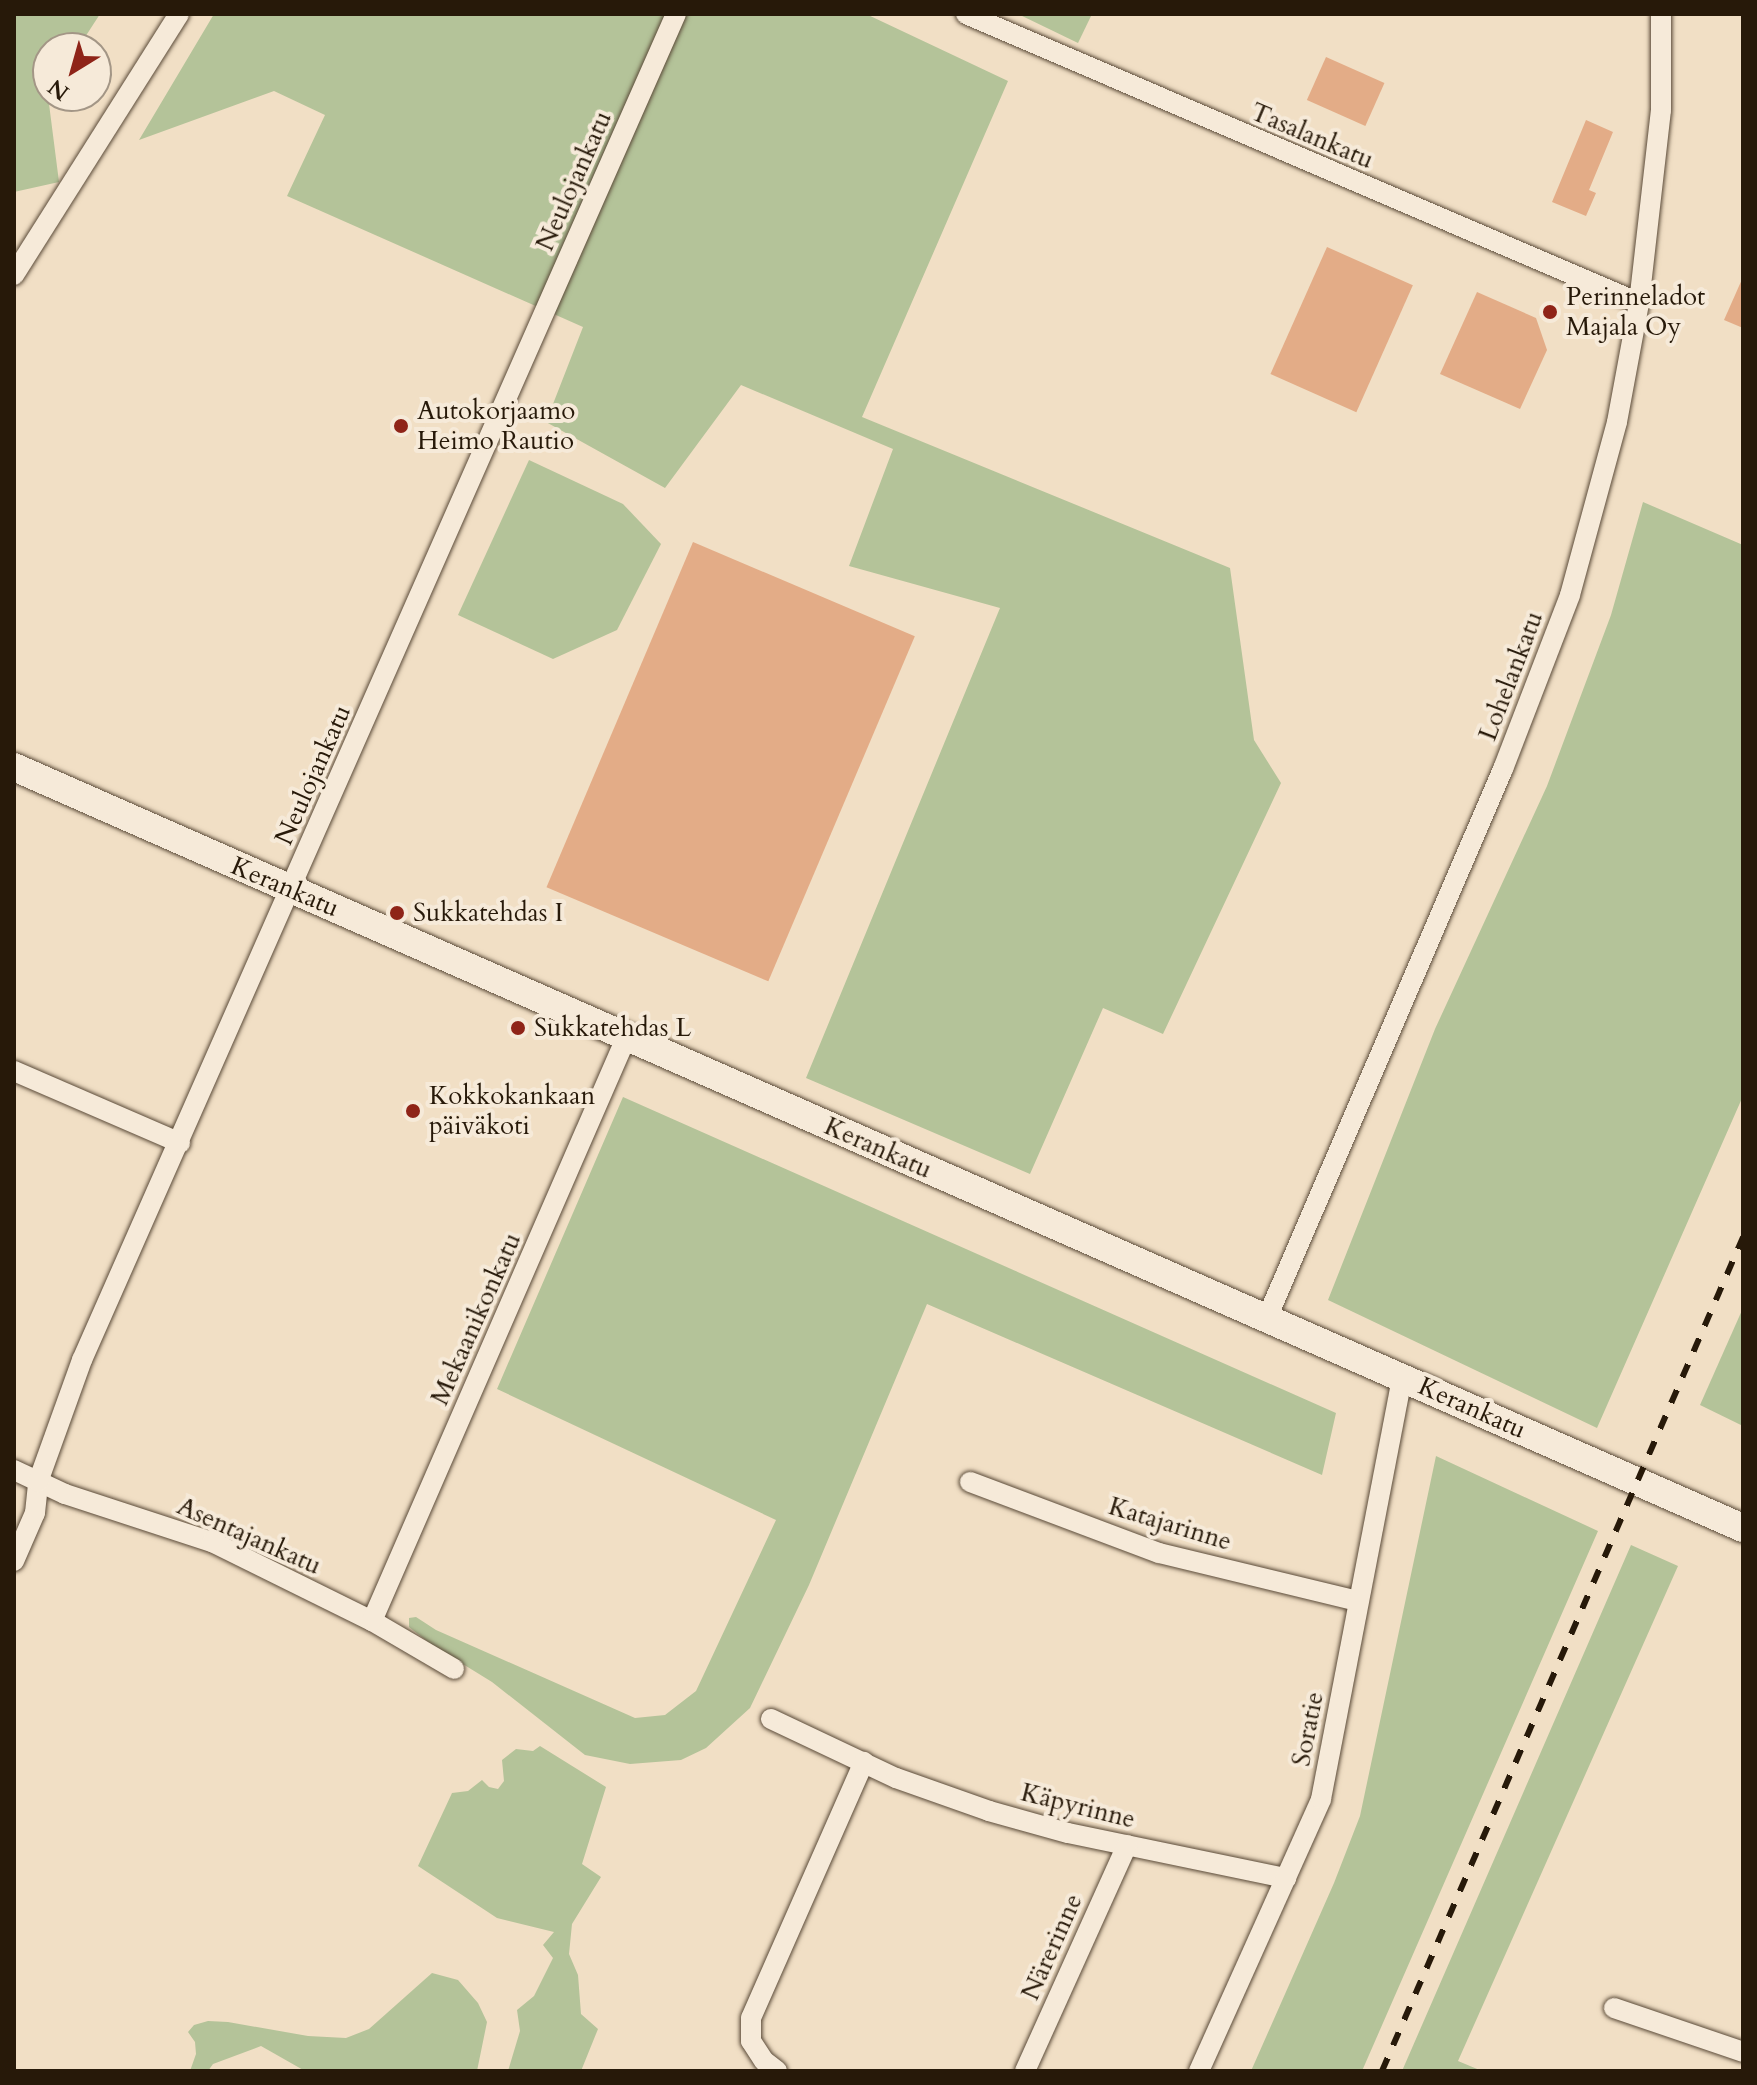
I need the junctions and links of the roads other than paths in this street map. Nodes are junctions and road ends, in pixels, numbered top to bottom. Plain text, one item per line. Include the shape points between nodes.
1 (179, 14) edge
2 (676, 14) edge
3 (966, 14) edge
4 (1661, 14) edge
5 (14, 275) edge
6 (1639, 303) junction
7 (14, 767) edge
8 (291, 890) junction
9 (626, 1038) junction
10 (14, 1071) edge
11 (180, 1143) junction
12 (1267, 1318) junction
13 (1402, 1377) junction
14 (14, 1470) edge
15 (38, 1482) junction
16 (970, 1482) dead end
17 (1743, 1528) edge
18 (14, 1561) edge
19 (1358, 1601) junction
20 (372, 1621) junction
21 (454, 1669) dead end
22 (771, 1719) dead end
23 (864, 1762) junction
24 (1127, 1845) junction
25 (1286, 1878) junction
26 (1614, 2008) dead end
27 (1743, 2052) edge
28 (777, 2071) edge
29 (1025, 2071) edge
30 (1199, 2071) edge

1 - 5 street
2 - 8 street, Neulojankatu
3 - 6 street, Tasalankatu
4 - 6 street, Lohelankatu via 1661,110
6 - 12 street, Lohelankatu via 1617,422 1570,595 1503,769
7 - 8 street, Kerankatu
8 - 9 street, Kerankatu
8 - 11 street, Neulojankatu
9 - 12 street, Kerankatu
9 - 20 street, Mekaanikonkatu
10 - 11 street
11 - 15 street, Neulojankatu via 82,1360
12 - 13 street, Kerankatu
13 - 17 street, Kerankatu
13 - 19 street, Soratie
14 - 15 street, Asentajankatu
15 - 18 street, Neulojankatu via 35,1513
15 - 20 street, Asentajankatu via 212,1542
16 - 19 street, Katajarinne via 1159,1553
19 - 25 street, Soratie via 1321,1799
20 - 21 street, Asentajankatu
22 - 23 street, Käpyrinne
23 - 24 street, Käpyrinne via 989,1811
23 - 28 street via 757,2001 751,2041
24 - 25 street, Käpyrinne
24 - 29 street, Närerinne
25 - 30 street, Soratie
26 - 27 street

